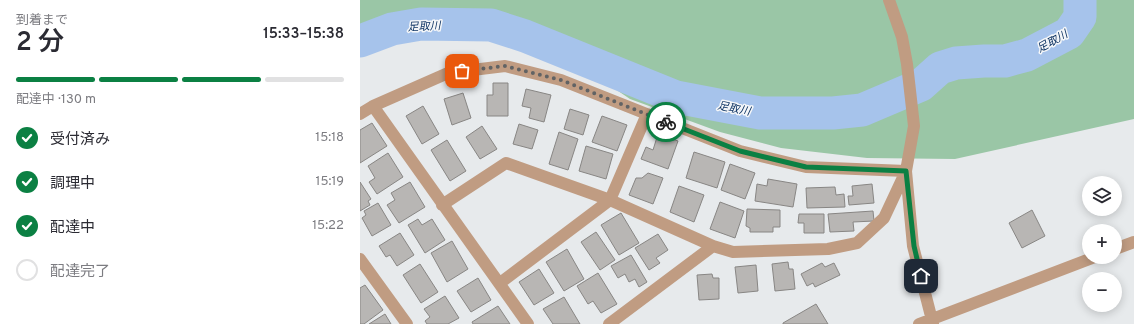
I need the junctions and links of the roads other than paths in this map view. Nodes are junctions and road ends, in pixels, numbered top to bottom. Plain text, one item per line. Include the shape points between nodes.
1 (889, 0) edge
2 (373, 106) junction
3 (360, 114) edge
4 (647, 114) junction
5 (906, 171) junction
6 (610, 200) junction
7 (442, 205) junction
8 (1134, 242) edge
9 (714, 246) junction
10 (1122, 246) edge
11 (1082, 262) edge
12 (361, 263) edge
13 (500, 283) junction
14 (932, 322) edge
15 (407, 324) edge
16 (528, 324) edge
17 (609, 324) edge
18 (919, 324) edge

1 - 5 street via 902,37 914,126
2 - 3 street
2 - 4 street via 448,73 505,66 561,80
2 - 7 street
4 - 5 street via 740,151 806,167
4 - 6 street
5 - 9 street via 884,218 857,244 828,249 732,252
5 - 14 street via 914,246
6 - 7 street via 506,163
6 - 9 street
6 - 13 street
7 - 13 street
8 - 10 street
9 - 17 street
11 - 14 street
12 - 15 street
13 - 16 street
14 - 18 street

